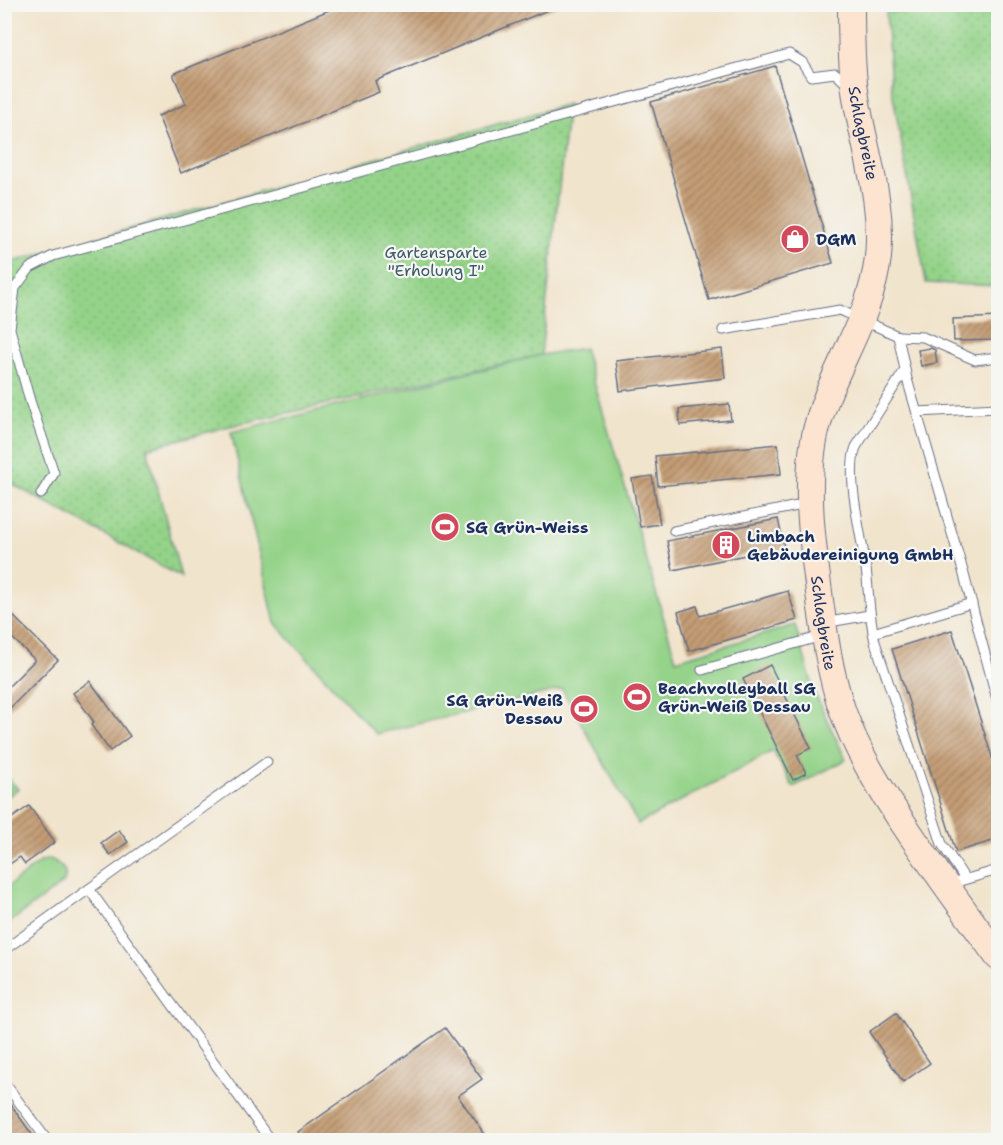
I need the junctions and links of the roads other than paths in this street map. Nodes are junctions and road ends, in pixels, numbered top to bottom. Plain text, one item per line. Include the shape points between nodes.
1 (851, 4) edge
2 (855, 92) junction
3 (861, 320) junction
4 (723, 330) dead end
5 (898, 336) junction
6 (999, 357) edge
7 (905, 370) junction
8 (999, 408) edge
9 (917, 412) junction
10 (41, 494) dead end
11 (809, 503) junction
12 (674, 531) dead end
13 (972, 603) junction
14 (869, 615) junction
15 (824, 629) junction
16 (873, 633) junction
17 (702, 670) dead end
18 (999, 703) edge
19 (267, 762) dead end
20 (999, 870) edge
21 (957, 884) junction
22 (89, 890) junction
23 (4, 950) edge
24 (999, 957) edge
25 (4, 1082) edge
26 (47, 1140) edge
27 (270, 1140) edge

1 - 2 street, Schlagbreite
2 - 3 street, Schlagbreite via 879,218 876,270
2 - 10 lane via 836,74 811,76 802,62 789,54 53,256 30,267 15,288 10,329 54,473
3 - 4 lane via 840,310
3 - 5 lane
3 - 11 street, Schlagbreite via 821,416 811,458
5 - 6 lane via 923,337 975,360
5 - 7 lane
7 - 9 lane
7 - 14 lane via 852,457
8 - 9 lane
9 - 13 lane
11 - 12 lane
11 - 15 street, Schlagbreite
13 - 16 lane
13 - 18 lane
14 - 15 lane
14 - 16 lane
15 - 17 lane
15 - 21 street, Schlagbreite via 837,693 852,735 895,811
16 - 21 lane
19 - 22 lane
20 - 21 lane
21 - 24 street, Schlagbreite
22 - 23 lane
22 - 27 lane
25 - 26 lane

